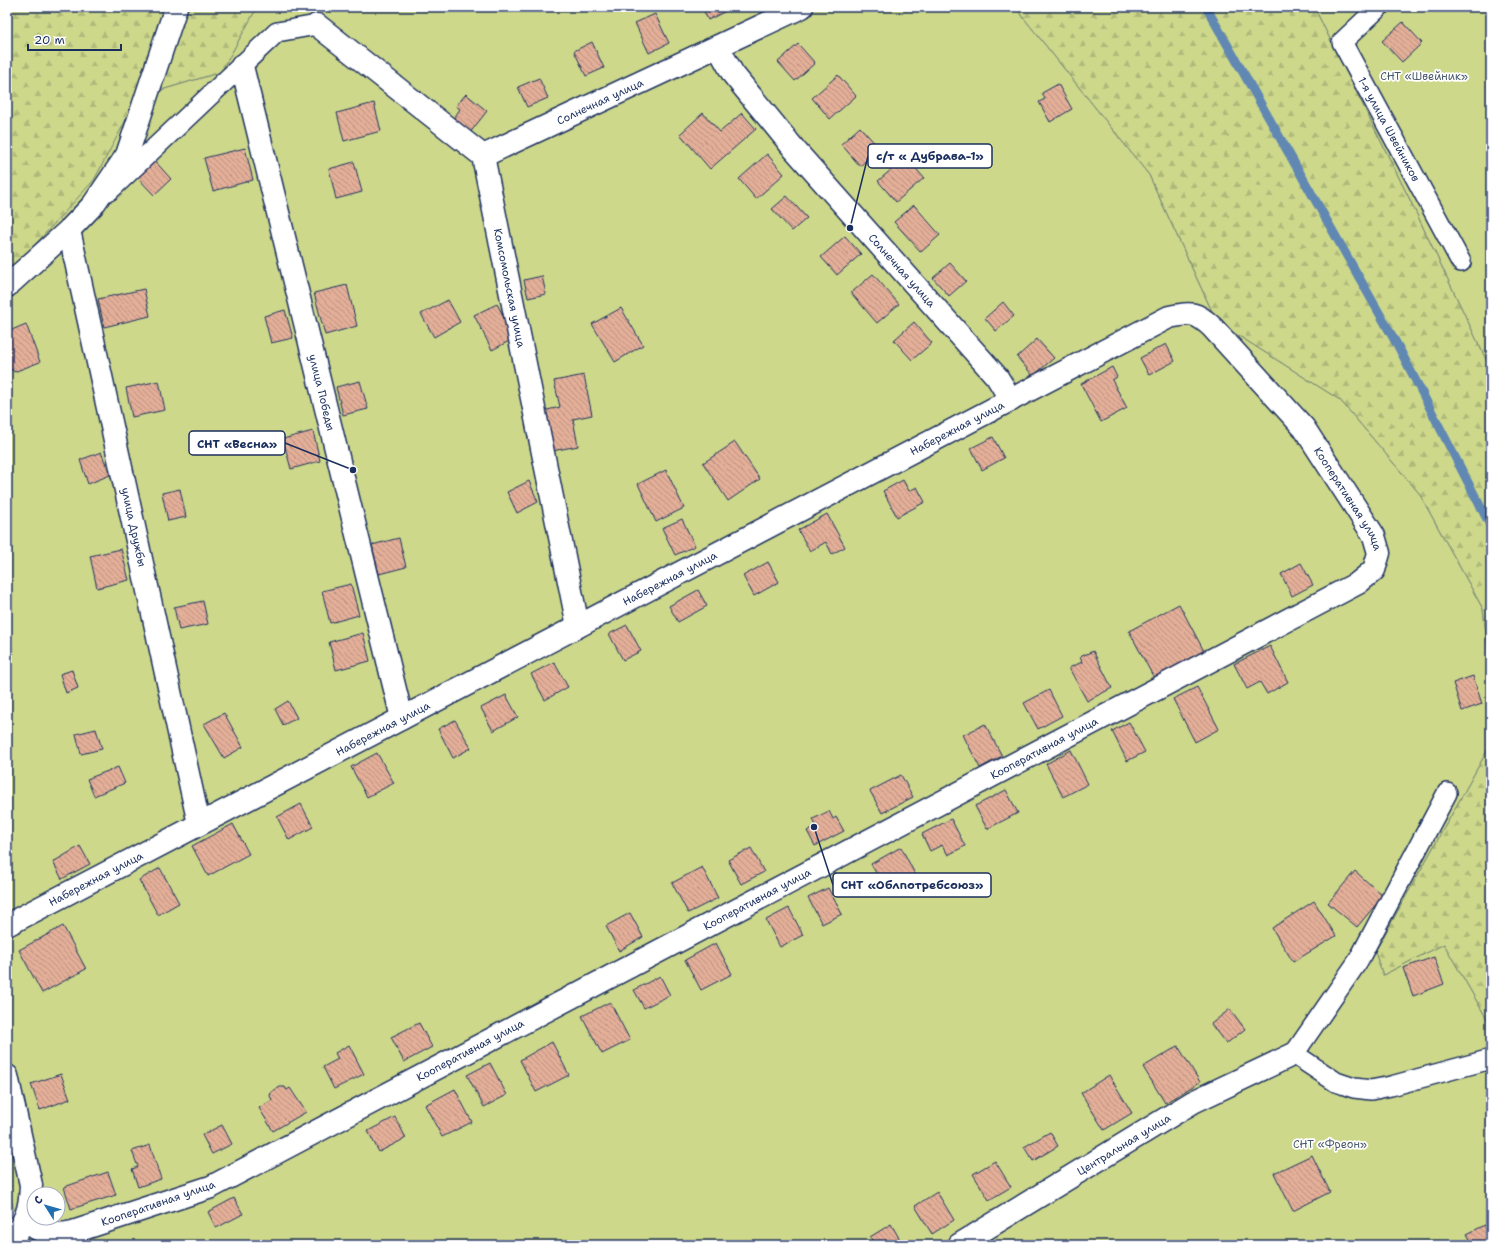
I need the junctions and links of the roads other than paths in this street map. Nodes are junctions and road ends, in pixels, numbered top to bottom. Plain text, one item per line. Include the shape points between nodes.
1 (176, 7) edge
2 (802, 7) edge
3 (1379, 7) edge
4 (317, 25) joint
5 (718, 47) junction
6 (242, 66) junction
7 (483, 156) junction
8 (93, 205) junction
9 (69, 230) junction
10 (1462, 262) dead end
11 (7, 286) edge
12 (1011, 400) junction
13 (1304, 428) joint
14 (578, 626) junction
15 (402, 718) junction
16 (1447, 793) dead end
17 (199, 824) junction
18 (7, 925) edge
19 (1294, 1054) junction
20 (1491, 1059) edge
21 (7, 1076) edge
22 (25, 1220) junction
23 (9, 1245) edge
24 (959, 1245) edge

1 - 8 street via 127,155
2 - 5 street, Солнечная улица
3 - 10 lane, 1-я улица Швейников via 1342,42
4 - 6 lane via 277,32
4 - 7 street
5 - 7 street, Солнечная улица
5 - 12 street, Солнечная улица via 733,74 795,150 997,377
6 - 8 lane
6 - 15 street, улица Победы
7 - 14 street, Комсомольская улица
8 - 9 street
9 - 11 street
9 - 17 street, улица Дружбы
12 - 13 street, Набережная улица via 1169,317 1189,314 1202,317
12 - 14 street, Набережная улица
13 - 22 street, Кооперативная улица via 1374,536 1379,553 1374,570 1358,583 211,1187 58,1235 34,1228
14 - 15 street, Набережная улица
15 - 17 street, Набережная улица
16 - 19 lane via 1358,961
17 - 18 street, Набережная улица
19 - 20 lane via 1336,1082 1371,1090
19 - 24 street, Центральная улица via 1193,1102
21 - 22 street via 31,1185 30,1203
22 - 23 street

